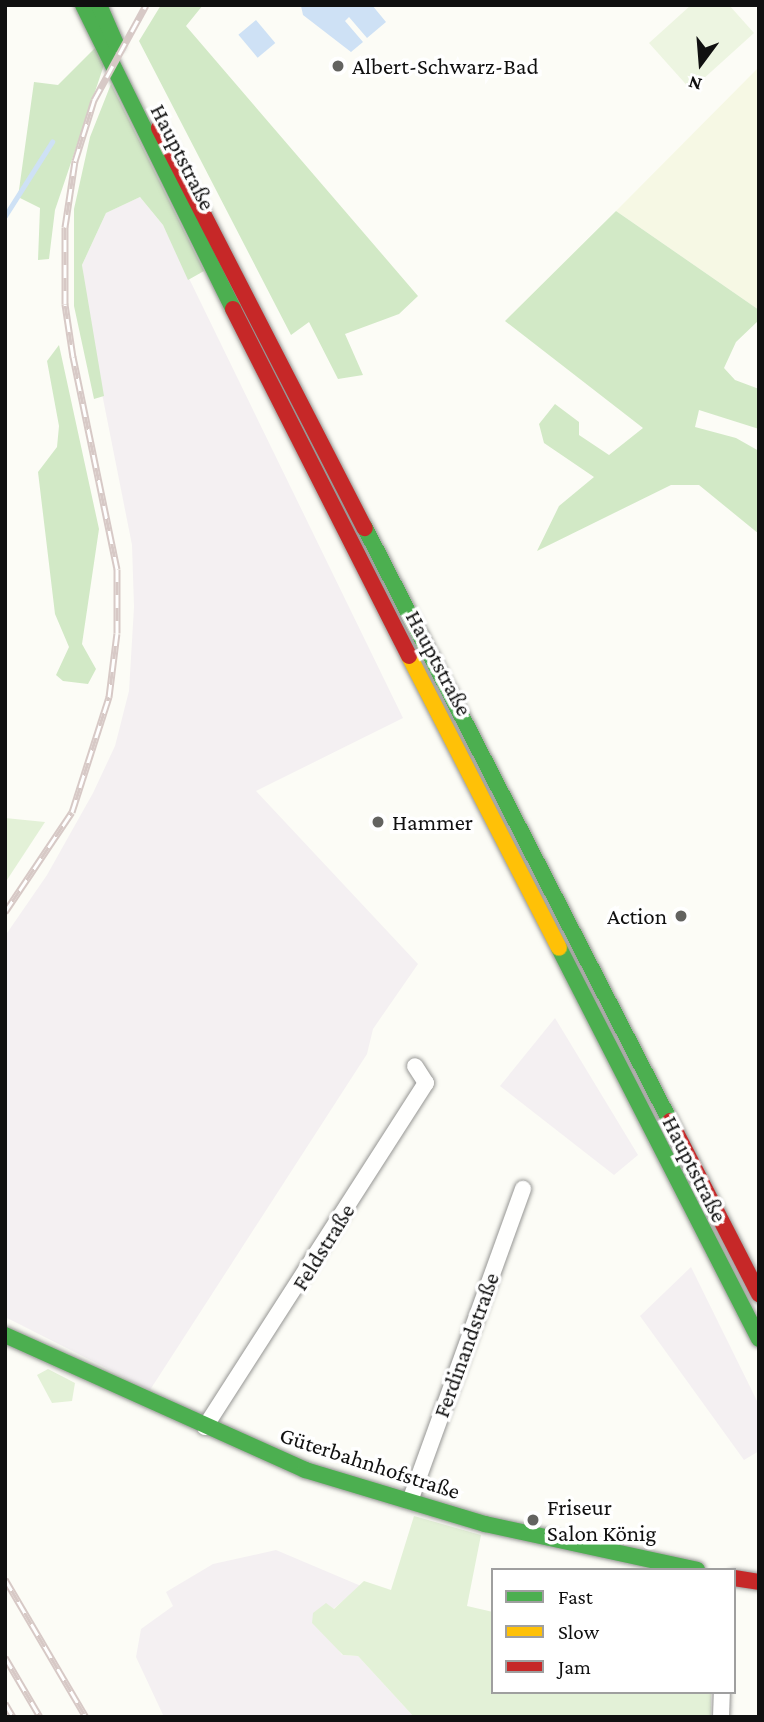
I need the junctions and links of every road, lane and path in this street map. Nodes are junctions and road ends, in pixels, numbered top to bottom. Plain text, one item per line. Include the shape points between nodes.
1 (83, 5) edge
2 (99, 5) edge
3 (415, 1066) dead end
4 (523, 1189) dead end
5 (759, 1294) edge
6 (5, 1335) edge
7 (759, 1339) edge
8 (205, 1427) junction
9 (410, 1501) junction
10 (688, 1568) edge
11 (736, 1582) edge
12 (759, 1582) edge
13 (722, 1694) edge
14 (721, 1717) edge

1 - 7 main road, Hauptstraße via 381,601
2 - 5 main road, Hauptstraße
3 - 8 street, Feldstraße via 426,1083
4 - 9 street, Ferdinandstraße
6 - 8 main road, Güterbahnhofstraße
8 - 9 main road, Güterbahnhofstraße via 305,1470
9 - 10 main road, Güterbahnhofstraße via 485,1524
11 - 12 main road
13 - 14 street

